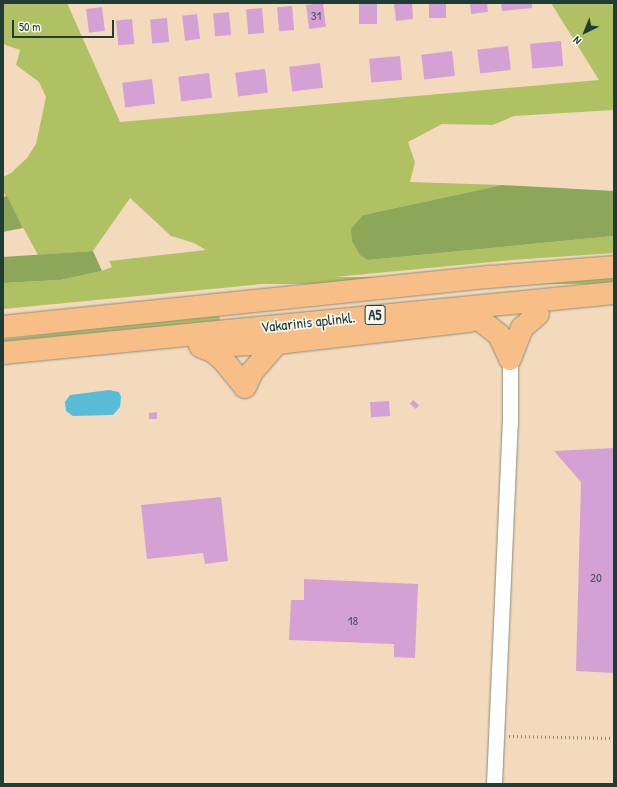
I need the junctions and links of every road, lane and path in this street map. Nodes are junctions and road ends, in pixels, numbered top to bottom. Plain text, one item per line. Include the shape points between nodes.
1 (614, 267) edge
2 (614, 293) edge
3 (614, 305) edge
4 (538, 314) junction
5 (480, 320) junction
6 (3, 327) edge
7 (136, 340) junction
8 (277, 343) junction
9 (200, 346) junction
10 (3, 353) edge
11 (510, 359) junction
12 (497, 736) junction
13 (614, 738) edge
14 (494, 784) edge

1 - 6 highway, Vakarinis aplinkl. / A5 via 466,279
2 - 7 highway, Vakarinis aplinkl. / A5
3 - 4 highway
4 - 5 highway
4 - 11 highway via 522,328
5 - 8 highway
5 - 11 highway via 499,335
7 - 9 highway
7 - 10 highway, Vakarinis aplinkl. / A5
8 - 9 highway
8 - 9 highway via 252,372 246,388 224,360
11 - 12 street via 510,423
12 - 13 path
12 - 14 street

